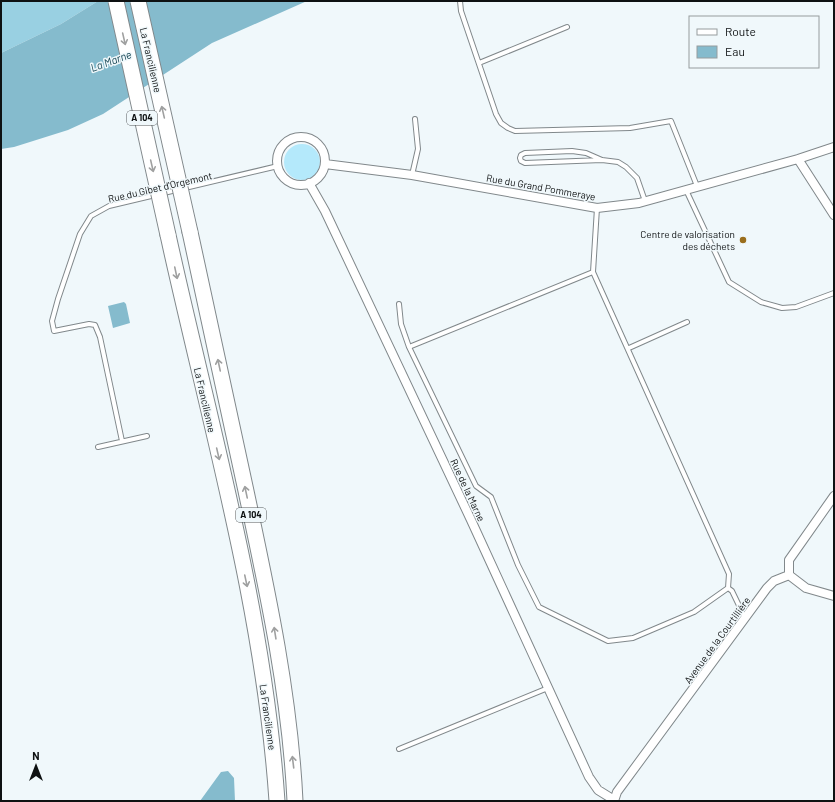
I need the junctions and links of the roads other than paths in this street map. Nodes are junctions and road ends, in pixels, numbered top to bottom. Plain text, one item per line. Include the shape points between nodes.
1 (116, 1) edge
2 (138, 1) edge
3 (460, 1) edge
4 (567, 27) dead end
5 (479, 64) junction
6 (415, 118) dead end
7 (834, 147) edge
8 (798, 159) junction
9 (602, 160) junction
10 (325, 164) junction
11 (278, 166) junction
12 (412, 175) junction
13 (309, 183) junction
14 (697, 186) junction
15 (686, 190) junction
16 (645, 201) junction
17 (598, 208) junction
18 (834, 215) edge
19 (593, 272) junction
20 (834, 293) edge
21 (400, 304) dead end
22 (687, 322) dead end
23 (409, 347) junction
24 (629, 348) junction
25 (147, 436) dead end
26 (122, 441) junction
27 (98, 447) dead end
28 (834, 496) edge
29 (789, 575) junction
30 (728, 588) junction
31 (834, 596) edge
32 (745, 618) junction
33 (548, 688) junction
34 (399, 749) dead end
35 (277, 801) edge
36 (296, 801) edge
37 (614, 801) edge

1 -> 35 highway, La Francilienne / A 104, bridge via 249,595 268,708
36 -> 2 highway, La Francilienne / A 104, bridge via 284,688 268,592
3 - 5 lane
4 - 5 lane
5 - 14 lane via 496,114 504,126 515,131 630,128 671,121
6 - 12 lane via 418,149
7 - 8 street, Rue du Grand Pommeraye
8 - 14 street, Rue du Grand Pommeraye
8 - 18 street
9 - 9 lane via 525,162 520,158 525,153 572,152 586,153
9 - 16 lane via 618,162 626,167 637,178
10 - 11 street via 318,145 308,138 300,137 292,139 283,147 278,158
10 - 12 street, Rue du Grand Pommeraye
10 - 13 street via 320,176
11 - 13 street via 286,179 301,185
11 - 26 lane, Rue du Gibet d'Orgemont via 109,206 91,216 80,234 52,321 54,331 95,325 100,337
12 - 17 street, Rue du Grand Pommeraye
13 - 33 street, Rue de la Marne via 325,210
14 - 15 street, Rue du Grand Pommeraye
15 - 16 street, Rue du Grand Pommeraye
15 - 20 lane via 728,282 761,302 782,308 796,307
16 - 17 street, Rue du Grand Pommeraye
17 - 19 lane
19 - 23 lane
19 - 24 lane
21 - 23 lane via 401,324
22 - 24 lane
23 - 30 lane via 476,486 491,498 518,565 539,607 608,641 633,638 694,612
24 - 30 lane via 721,553 729,574
25 - 26 lane
26 - 27 lane
28 - 29 street via 789,560
29 - 31 street via 806,588
29 - 32 street, Avenue de la Courtillière via 774,581
30 - 32 lane
32 - 37 street, Avenue de la Courtillière via 617,792
33 - 34 lane
33 - 37 street, Rue de la Marne via 591,780 598,790

